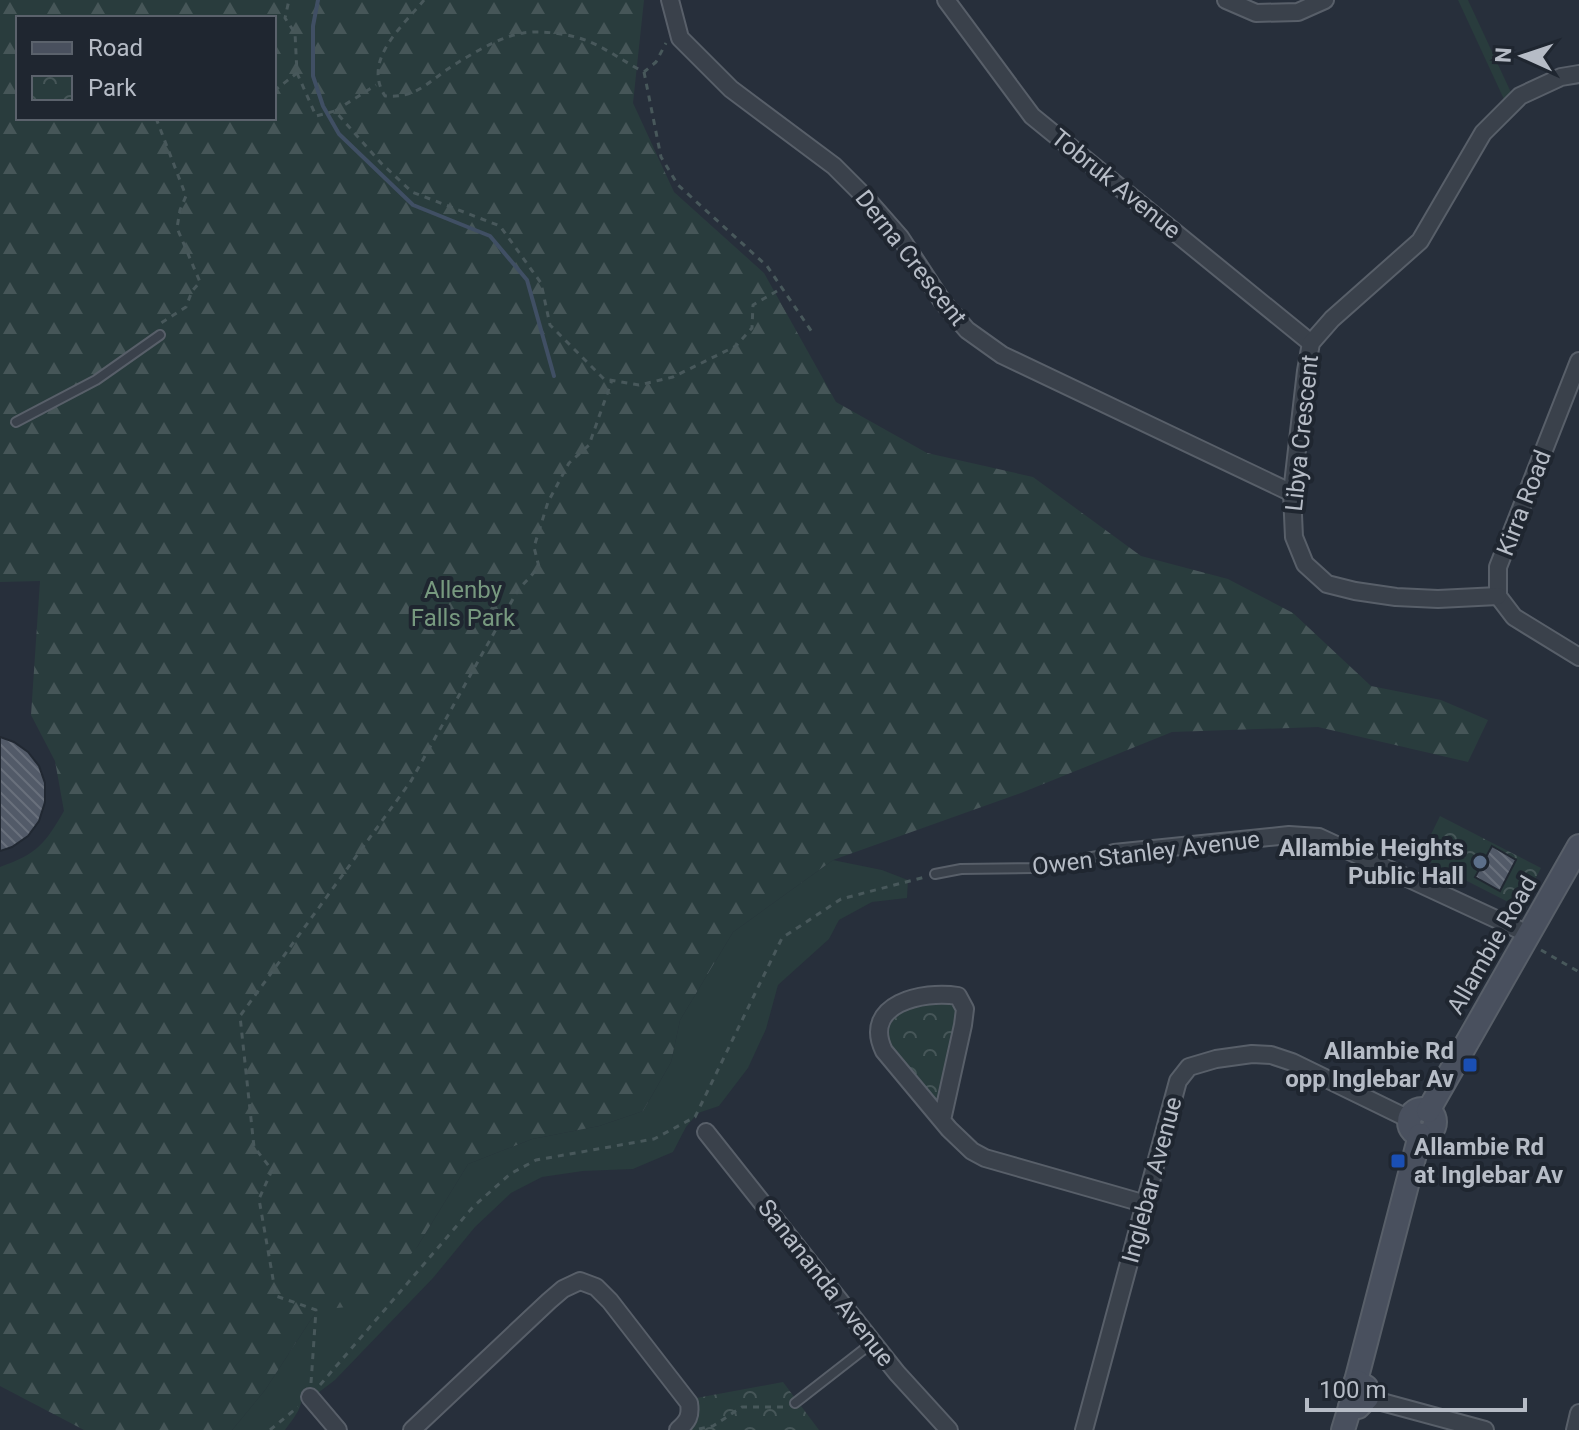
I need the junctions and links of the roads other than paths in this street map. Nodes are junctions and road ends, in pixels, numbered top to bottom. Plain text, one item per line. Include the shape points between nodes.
1 (670, 0) edge
2 (946, 0) edge
3 (1226, 0) edge
4 (1325, 0) edge
5 (1579, 74) edge
6 (160, 335) road end
7 (1311, 343) junction
8 (1579, 361) edge
9 (16, 422) dead end
10 (1292, 493) junction
11 (1498, 596) junction
12 (1579, 657) edge
13 (1579, 846) edge
14 (1114, 853) joint
15 (935, 874) road end
16 (1535, 942) junction
17 (942, 1120) junction
18 (1419, 1122) junction
19 (706, 1132) dead end
20 (1146, 1204) junction
21 (875, 1345) junction
22 (1358, 1395) junction
23 (310, 1397) road end
24 (795, 1403) road end
25 (1579, 1413) edge
26 (338, 1430) edge
27 (412, 1430) edge
28 (678, 1430) edge
29 (949, 1430) edge
30 (1084, 1430) edge
31 (1343, 1430) edge
32 (1485, 1430) edge
33 (1575, 1430) edge

1 - 10 street, Derna Crescent via 680,38 731,89 834,166 865,197 967,330 1002,355
2 - 7 street, Tobruk Avenue via 1032,116
3 - 4 street via 1256,13 1298,12
5 - 7 street, Libya Crescent via 1561,77 1515,101 1483,133 1420,241
6 - 9 lane via 96,380
7 - 10 street, Libya Crescent
8 - 11 street, Kirra Road via 1498,567
10 - 11 street, Libya Crescent via 1294,537 1305,564 1327,584 1396,597
11 - 12 street via 1514,617
13 - 16 main road, Allambie Road
14 - 15 lane, Owen Stanley Avenue via 1032,868
14 - 16 street, Owen Stanley Avenue via 1289,835 1319,837
16 - 18 main road, Allambie Road
17 - 17 street via 965,1009 958,996 943,994 900,1002 877,1028 884,1051
17 - 20 street via 960,1142 985,1158
18 - 20 street, Inglebar Avenue via 1271,1055 1216,1059 1189,1067 1178,1081
18 - 22 main road, Allambie Road
19 - 21 street, Sanananda Avenue
20 - 30 street, Inglebar Avenue
21 - 24 lane
21 - 29 street, Sanananda Avenue
22 - 31 main road, Allambie Road
22 - 32 street
23 - 26 street
25 - 33 street
27 - 28 street via 549,1301 580,1281 610,1301 689,1403 687,1422

